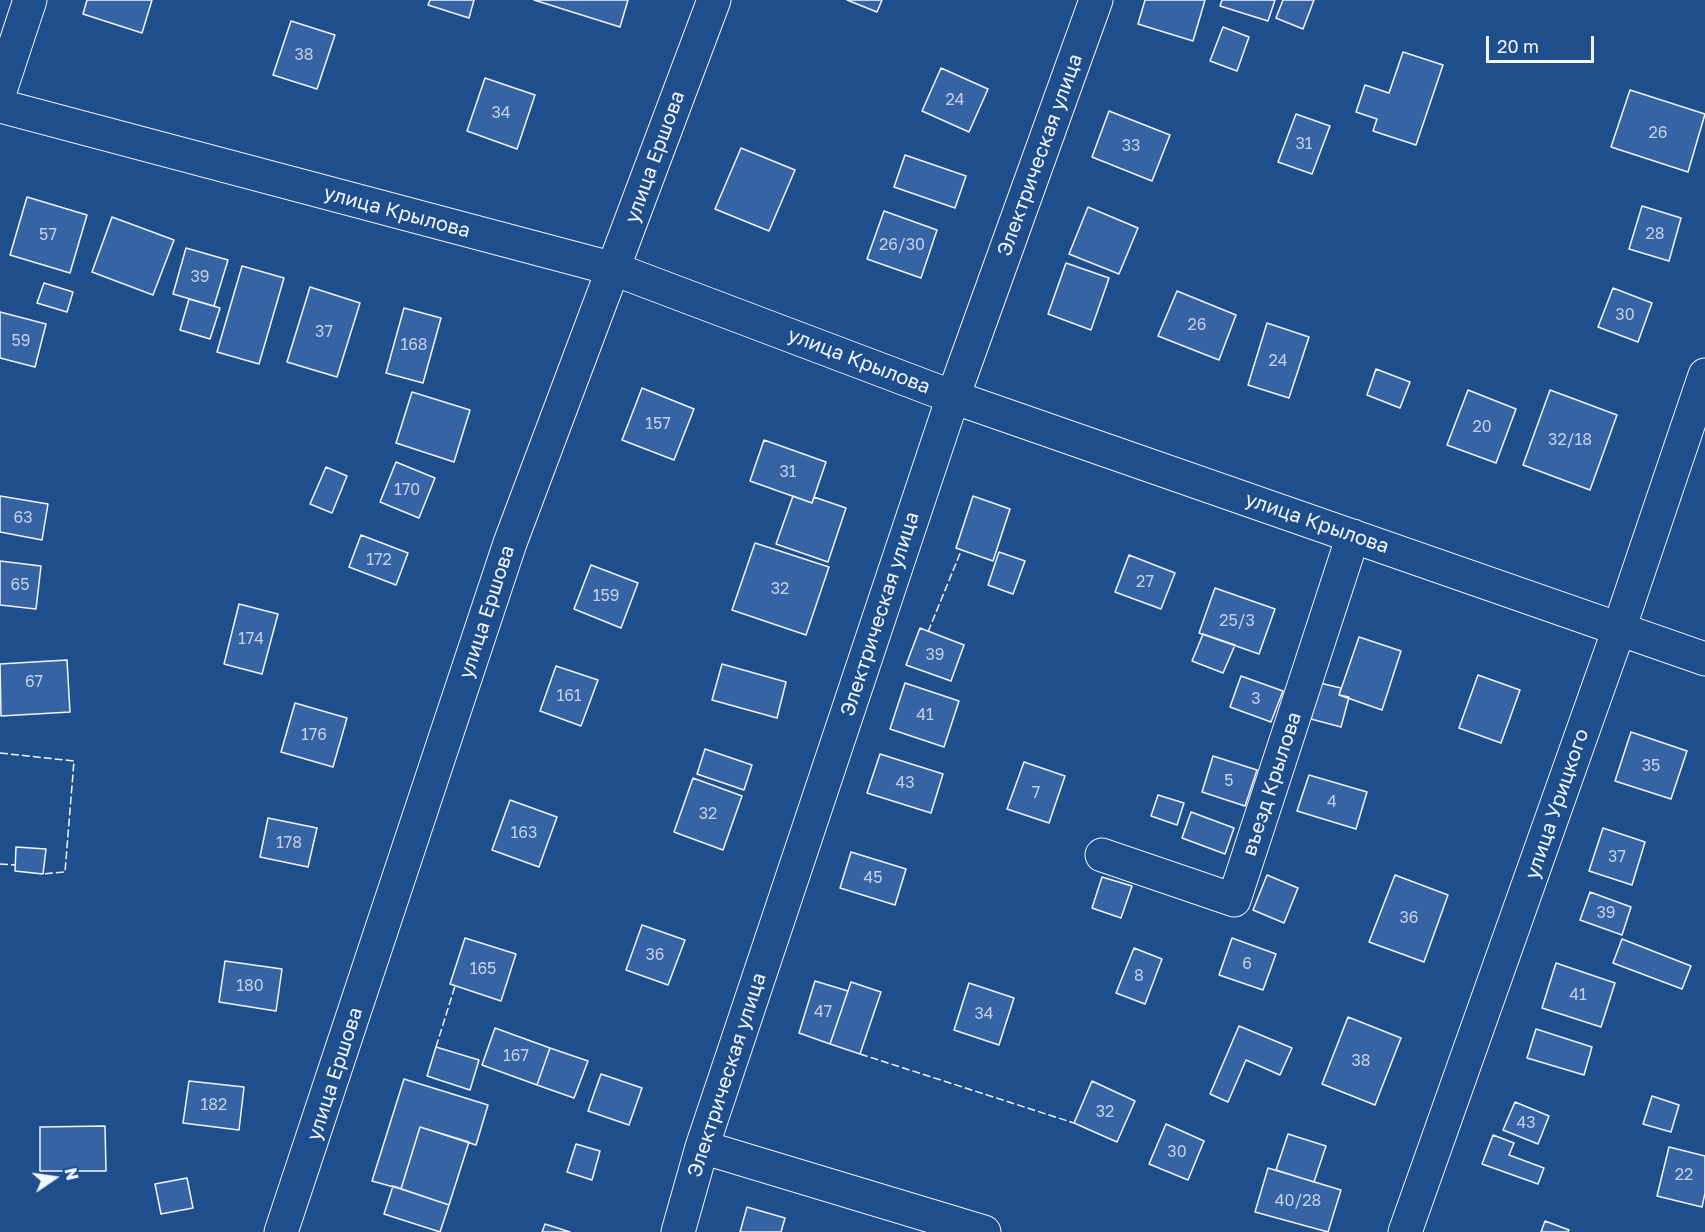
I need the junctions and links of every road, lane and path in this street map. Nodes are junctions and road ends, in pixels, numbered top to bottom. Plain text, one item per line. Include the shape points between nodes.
1 (30, 0) edge
2 (714, 0) edge
3 (1096, 0) edge
4 (0, 91) edge
5 (0, 106) edge
6 (614, 269) junction
7 (1705, 375) edge
8 (953, 397) junction
9 (1353, 536) junction
10 (1619, 629) junction
11 (1705, 659) edge
12 (1102, 855) dead end
13 (702, 1147) junction
14 (281, 1232) edge
15 (678, 1232) edge
16 (984, 1232) edge
17 (1405, 1232) edge

1 - 4 street
2 - 6 street, улица Ершова
3 - 8 street, Электрическая улица
5 - 6 street, улица Крылова
6 - 8 street, улица Крылова
6 - 14 street, улица Ершова via 510,543
7 - 10 street, улица Урицкого
8 - 9 street, улица Крылова
8 - 13 street, Электрическая улица
9 - 10 street, улица Крылова
9 - 12 street, въезд Крылова via 1234,900
10 - 11 street, улица Крылова
10 - 17 street, улица Урицкого
13 - 15 street, Электрическая улица
13 - 16 street

